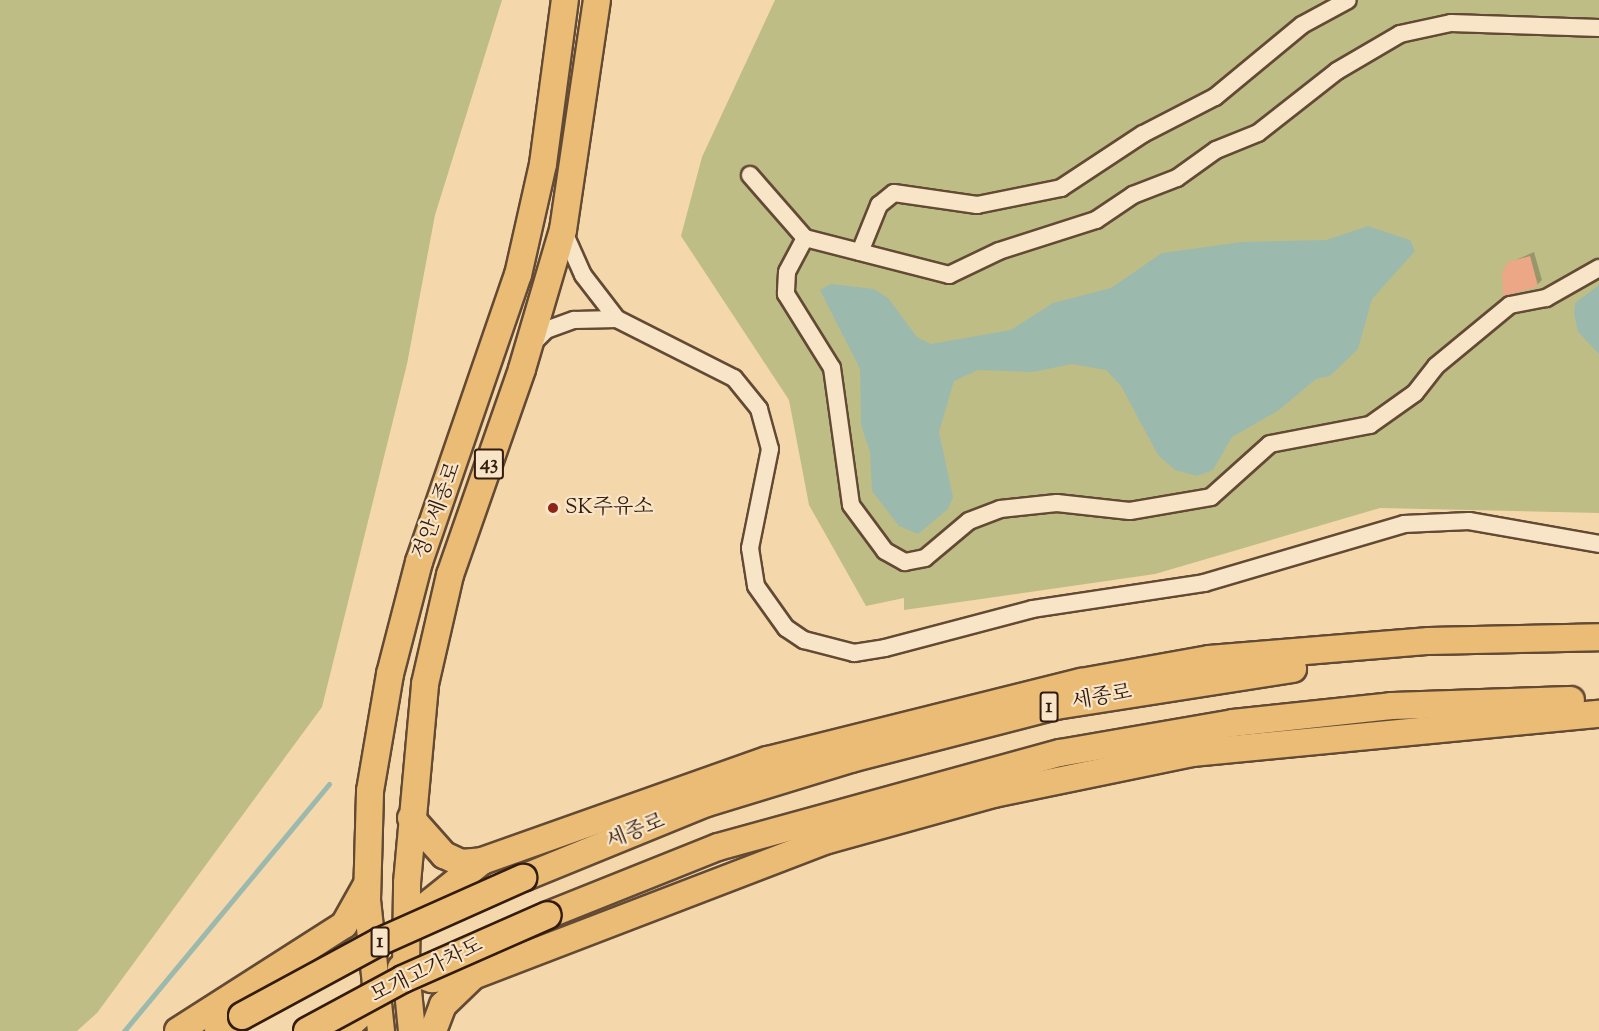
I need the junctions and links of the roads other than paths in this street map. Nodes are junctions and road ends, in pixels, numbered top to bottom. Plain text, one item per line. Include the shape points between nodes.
1 (565, 0) edge
2 (597, 0) edge
3 (1348, 0) edge
4 (1599, 28) edge
5 (750, 175) dead end
6 (563, 230) junction
7 (805, 238) junction
8 (860, 252) junction
9 (1599, 268) edge
10 (617, 319) junction
11 (529, 347) junction
12 (1599, 544) edge
13 (1599, 637) edge
14 (1599, 652) edge
15 (1599, 699) edge
16 (1599, 714) edge
17 (411, 818) junction
18 (482, 861) junction
19 (523, 878) joint
20 (367, 883) junction
21 (406, 933) junction
22 (311, 950) junction
23 (388, 961) junction
24 (473, 976) junction
25 (376, 989) junction
26 (178, 1031) edge
27 (218, 1031) edge
28 (307, 1031) edge
29 (342, 1031) edge
30 (381, 1031) edge
31 (412, 1031) edge
32 (433, 1031) edge

1 - 20 highway, 정안세종로 / 43 via 543,164 518,274 419,562 390,674 370,791
2 - 6 highway, 정안세종로 / 43
3 - 8 lane via 1302,25 1215,97 1143,134 1061,188 977,205 894,193 879,206
4 - 8 lane via 1422,27 1373,47 1258,133 1216,150 1096,220 999,251 949,275
5 - 7 lane
6 - 10 lane via 583,275
6 - 11 highway, 정안세종로 / 43
7 - 8 lane
7 - 9 lane via 787,272 786,294 831,368 851,505 885,551 905,562 925,558 969,521 1000,509 1057,503 1130,511 1211,497 1270,444 1370,425 1414,393 1436,366 1510,305 1546,298
10 - 11 lane via 574,320 546,330
10 - 12 lane via 734,378 759,409 770,449 750,548 756,586 786,628 804,640 854,652 1033,609 1204,583 1404,524 1469,521
11 - 17 highway, 정안세종로 / 43 via 450,575 425,684
13 - 18 highway via 1429,641 1209,659 1080,682 768,760
14 - 19 highway, 세종로 / 1 via 1398,657 1225,677 1056,706 707,803
15 - 28 highway, 모개고가차도 / 1, bridge via 1391,706 1233,723 1060,753 718,847 548,915 404,979
16 - 24 highway via 1192,753 994,794 828,840
17 - 18 highway via 444,855 461,863
17 - 21 highway, 정안세종로 / 43
18 - 21 highway via 427,905
19 - 27 highway, 모개고가차도 / 1, bridge via 379,942
20 - 22 highway via 344,924
20 - 23 highway, 정안세종로 / 43
21 - 23 highway, 정안세종로 / 43
22 - 23 highway
22 - 26 highway
23 - 24 highway via 440,979
23 - 25 highway, 정안세종로 / 43
23 - 31 highway, 정안세종로 / 43
24 - 32 highway via 442,1005
25 - 29 highway via 361,1014
25 - 30 highway, 정안세종로 / 43

